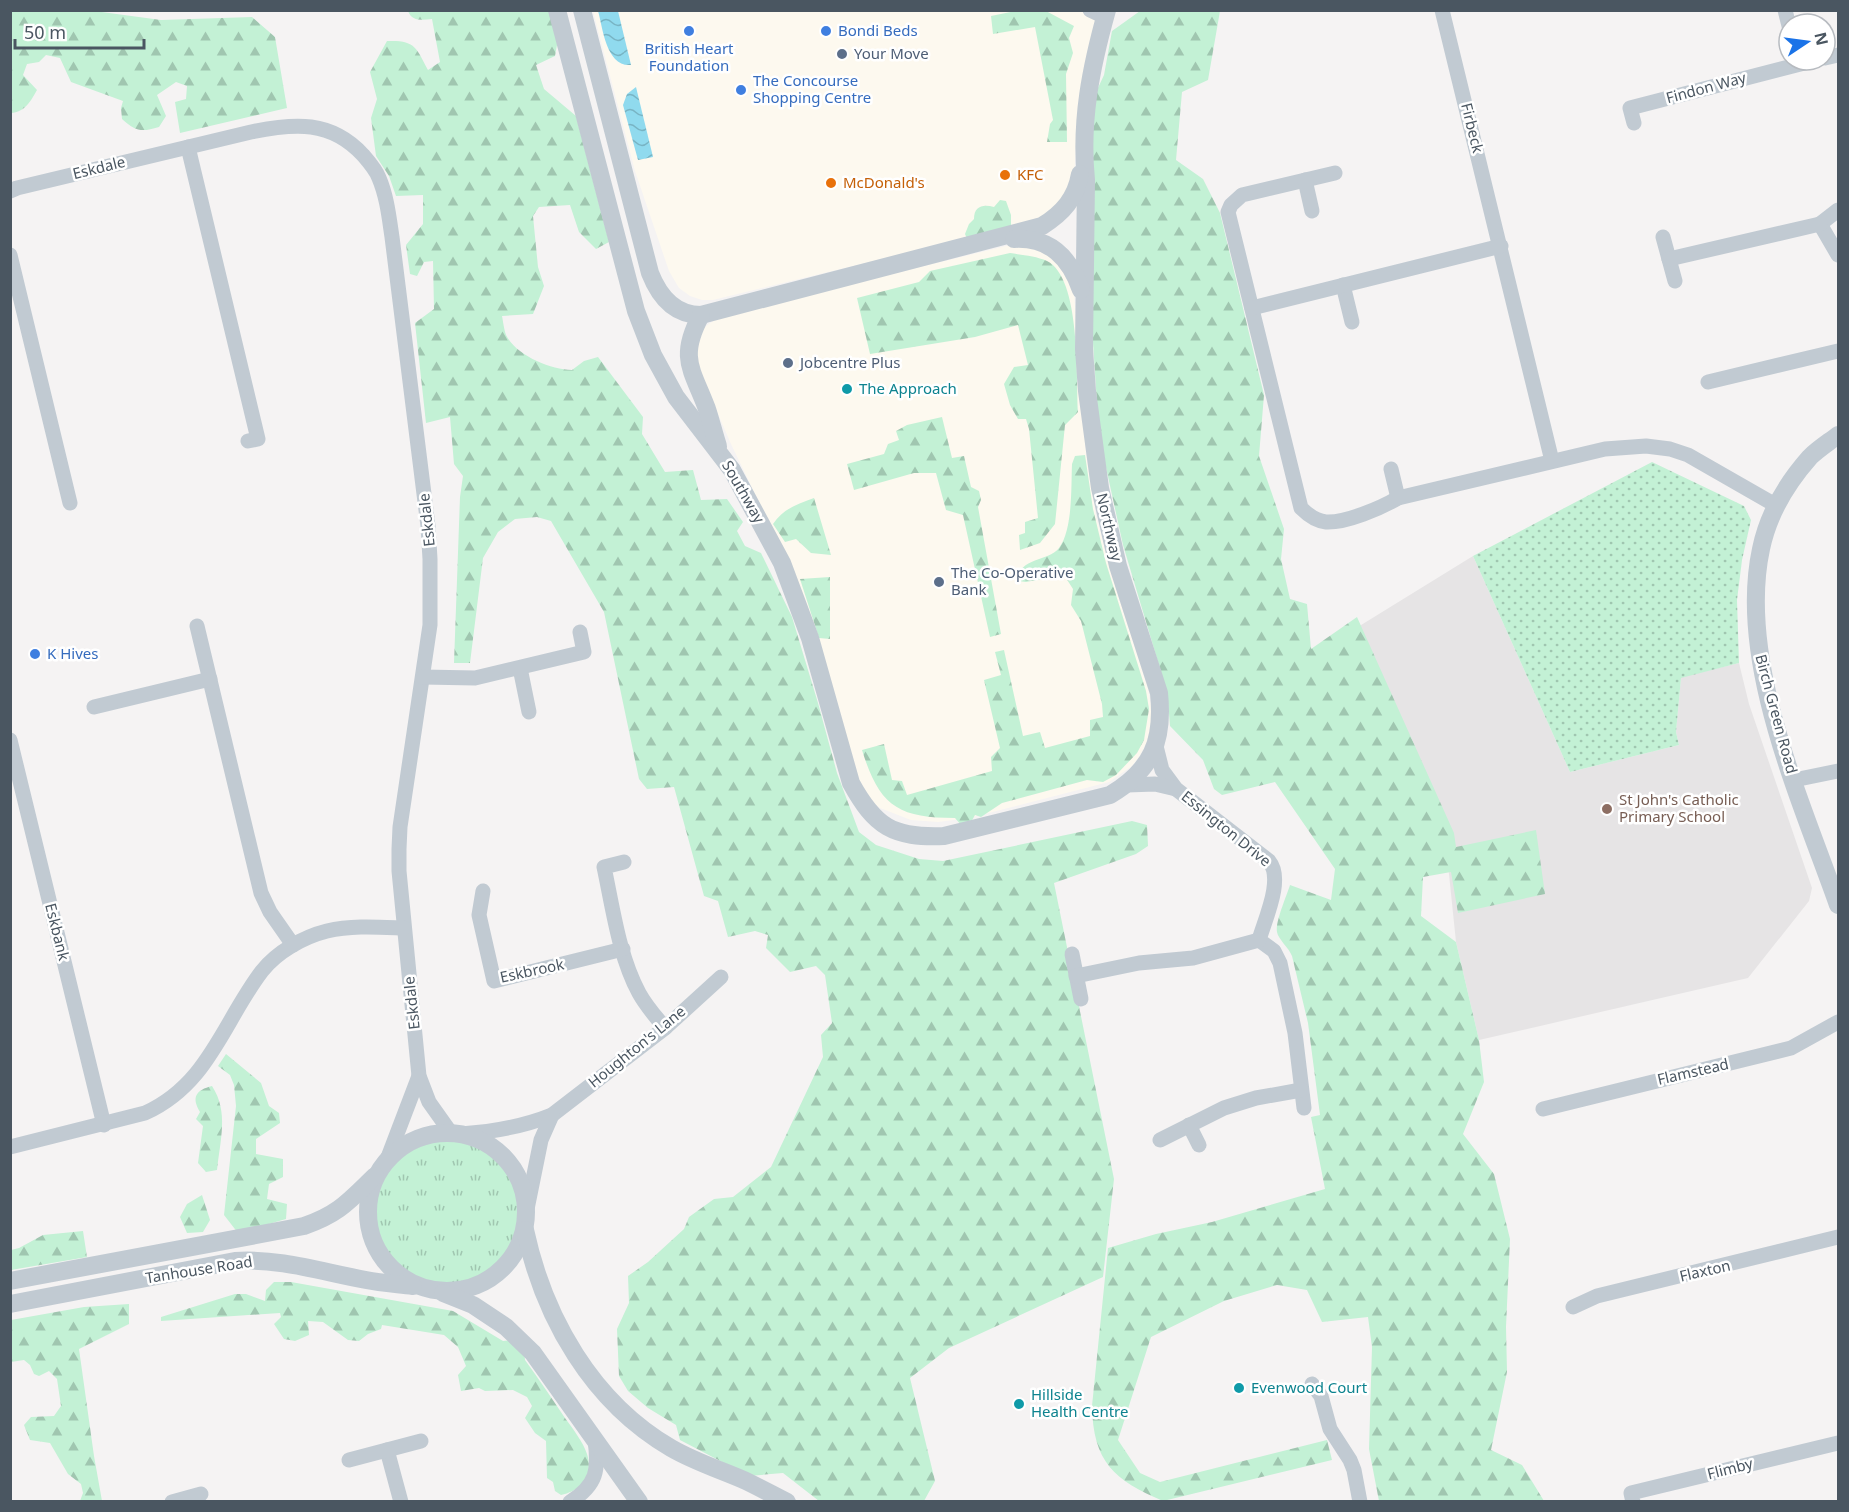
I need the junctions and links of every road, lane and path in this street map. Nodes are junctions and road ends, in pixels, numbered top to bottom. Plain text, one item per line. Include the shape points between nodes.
1 (557, 10) edge
2 (582, 10) edge
3 (1442, 10) edge
4 (1101, 12) edge
5 (1777, 68) edge
6 (1634, 123) dead end
7 (188, 147) junction
8 (1083, 156) junction
9 (1335, 173) dead end
10 (1305, 180) junction
11 (10, 191) edge
12 (1839, 210) edge
13 (1312, 211) dead end
14 (1820, 224) junction
15 (1663, 237) dead end
16 (994, 240) junction
17 (1501, 246) junction
18 (10, 255) edge
19 (1839, 255) edge
20 (1669, 259) junction
21 (1675, 281) dead end
22 (1343, 285) junction
23 (1084, 302) junction
24 (1252, 308) junction
25 (701, 315) junction
26 (1352, 322) dead end
27 (1839, 351) edge
28 (1708, 382) dead end
29 (1839, 435) edge
30 (248, 441) dead end
31 (720, 453) junction
32 (1552, 462) junction
33 (1391, 469) dead end
34 (1398, 498) junction
35 (70, 503) dead end
36 (1777, 506) junction
37 (197, 626) dead end
38 (580, 632) dead end
39 (520, 668) junction
40 (423, 677) junction
41 (210, 679) junction
42 (94, 707) dead end
43 (529, 712) dead end
44 (10, 740) edge
45 (1156, 746) junction
46 (1839, 771) edge
47 (1794, 780) junction
48 (1127, 785) junction
49 (1176, 789) junction
50 (1036, 813) joint
51 (624, 862) dead end
52 (483, 891) dead end
53 (1837, 901) edge
54 (404, 928) junction
55 (1259, 940) junction
56 (293, 945) junction
57 (622, 949) junction
58 (1072, 954) dead end
59 (1076, 976) junction
60 (721, 977) dead end
61 (1081, 999) dead end
62 (1839, 1022) edge
63 (664, 1028) junction
64 (419, 1076) junction
65 (1301, 1090) junction
66 (1304, 1108) dead end
67 (1543, 1108) dead end
68 (552, 1115) junction
69 (104, 1125) junction
70 (1189, 1125) junction
71 (456, 1134) junction
72 (1160, 1140) dead end
73 (1199, 1145) dead end
74 (10, 1147) edge
75 (383, 1166) junction
76 (525, 1221) junction
77 (1839, 1237) edge
78 (10, 1281) edge
79 (431, 1289) junction
80 (10, 1305) edge
81 (1573, 1307) dead end
82 (1312, 1384) dead end
83 (595, 1440) junction
84 (422, 1441) dead end
85 (1839, 1443) edge
86 (387, 1450) junction
87 (349, 1460) dead end
88 (201, 1494) dead end
89 (172, 1502) edge
90 (401, 1502) edge
91 (570, 1502) edge
92 (639, 1502) edge
93 (787, 1502) edge
94 (1360, 1502) edge
95 (1633, 1502) edge

1 - 31 street, Southway via 636,311 676,398
2 - 25 street via 650,273 665,300 678,310
3 - 17 street, Firbeck
4 - 8 street, Northway via 1087,96
5 - 6 street, Findon Way via 1630,108
7 - 11 street, Eskdale
7 - 30 street via 258,439
7 - 40 street, Eskdale via 280,126 316,127 345,139 378,175 390,221 428,526 430,625
8 - 16 street, Northway via 1078,186 1064,210 1042,226
8 - 23 street, Northway
9 - 10 street
10 - 13 street
10 - 24 street via 1242,195 1228,212
12 - 14 street
14 - 19 street
14 - 20 street
15 - 20 street
16 - 23 street via 1026,238 1052,247 1071,266
16 - 25 street, Northway
17 - 22 street
17 - 32 street, Firbeck
18 - 35 street
20 - 21 street
22 - 24 street
22 - 26 street
23 - 45 street, Northway via 1087,391 1100,488 1118,566 1159,693 1161,711
24 - 34 street via 1301,508 1325,522 1336,521 1379,509
25 - 31 street via 690,339 690,370
27 - 28 street
29 - 36 street, Birch Green Road via 1811,456
31 - 50 street, Southway via 782,563 810,638 851,783 877,822 920,837 944,836
32 - 34 street
32 - 36 street via 1605,449 1670,449 1688,454
33 - 34 street
36 - 47 street, Birch Green Road via 1761,549 1756,618 1764,680
37 - 41 street
38 - 39 street via 584,652
39 - 40 street via 475,678
39 - 43 street
40 - 54 street, Eskdale via 400,827
41 - 42 street
41 - 56 street via 261,893
44 - 69 street, Eskbank
45 - 48 street, Northway
45 - 49 street, Essington Drive via 1162,770
46 - 47 street
47 - 53 street, Birch Green Road
48 - 49 street, Essington Drive via 1155,784
48 - 50 street, Northway via 1110,795
49 - 55 street, Essington Drive via 1272,865 1275,885
51 - 57 street via 604,867
52 - 57 street, Eskbrook via 479,915 494,981
54 - 56 street via 345,928
54 - 64 street, Eskdale
55 - 59 street via 1193,958 1138,963
55 - 65 street via 1274,951 1280,963 1295,1033
56 - 69 street via 262,971 212,1053 175,1096 145,1113
57 - 63 street via 640,994
58 - 59 street
59 - 61 street
60 - 63 street, Houghton's Lane
62 - 67 street, Flamstead via 1791,1048
63 - 68 street, Houghton's Lane
64 - 71 street, Eskdale via 429,1102
64 - 75 street, Eskdale
65 - 66 street
65 - 70 street via 1239,1102
68 - 71 street, Houghton's Lane via 512,1128
68 - 76 street via 539,1149
69 - 74 street
70 - 72 street
70 - 73 street
71 - 75 street via 416,1139
71 - 76 street via 486,1144 508,1162 524,1195
75 - 78 street, Tanhouse Road via 345,1206 304,1226
75 - 79 street via 370,1191 370,1231 389,1266 405,1279
76 - 79 street via 511,1258 493,1276 471,1288
76 - 93 street via 530,1253 569,1346 616,1406 670,1447
77 - 81 street, Flaxton via 1597,1296
79 - 80 street, Tanhouse Road via 254,1259
79 - 83 street, Tanhouse Road via 473,1305 506,1327 533,1353
82 - 94 street via 1320,1396 1330,1430 1354,1470
83 - 91 street via 596,1473 589,1486
83 - 92 street, Tanhouse Road
84 - 86 street
85 - 95 street, Flimby via 1631,1492
86 - 87 street
86 - 90 street
88 - 89 street

